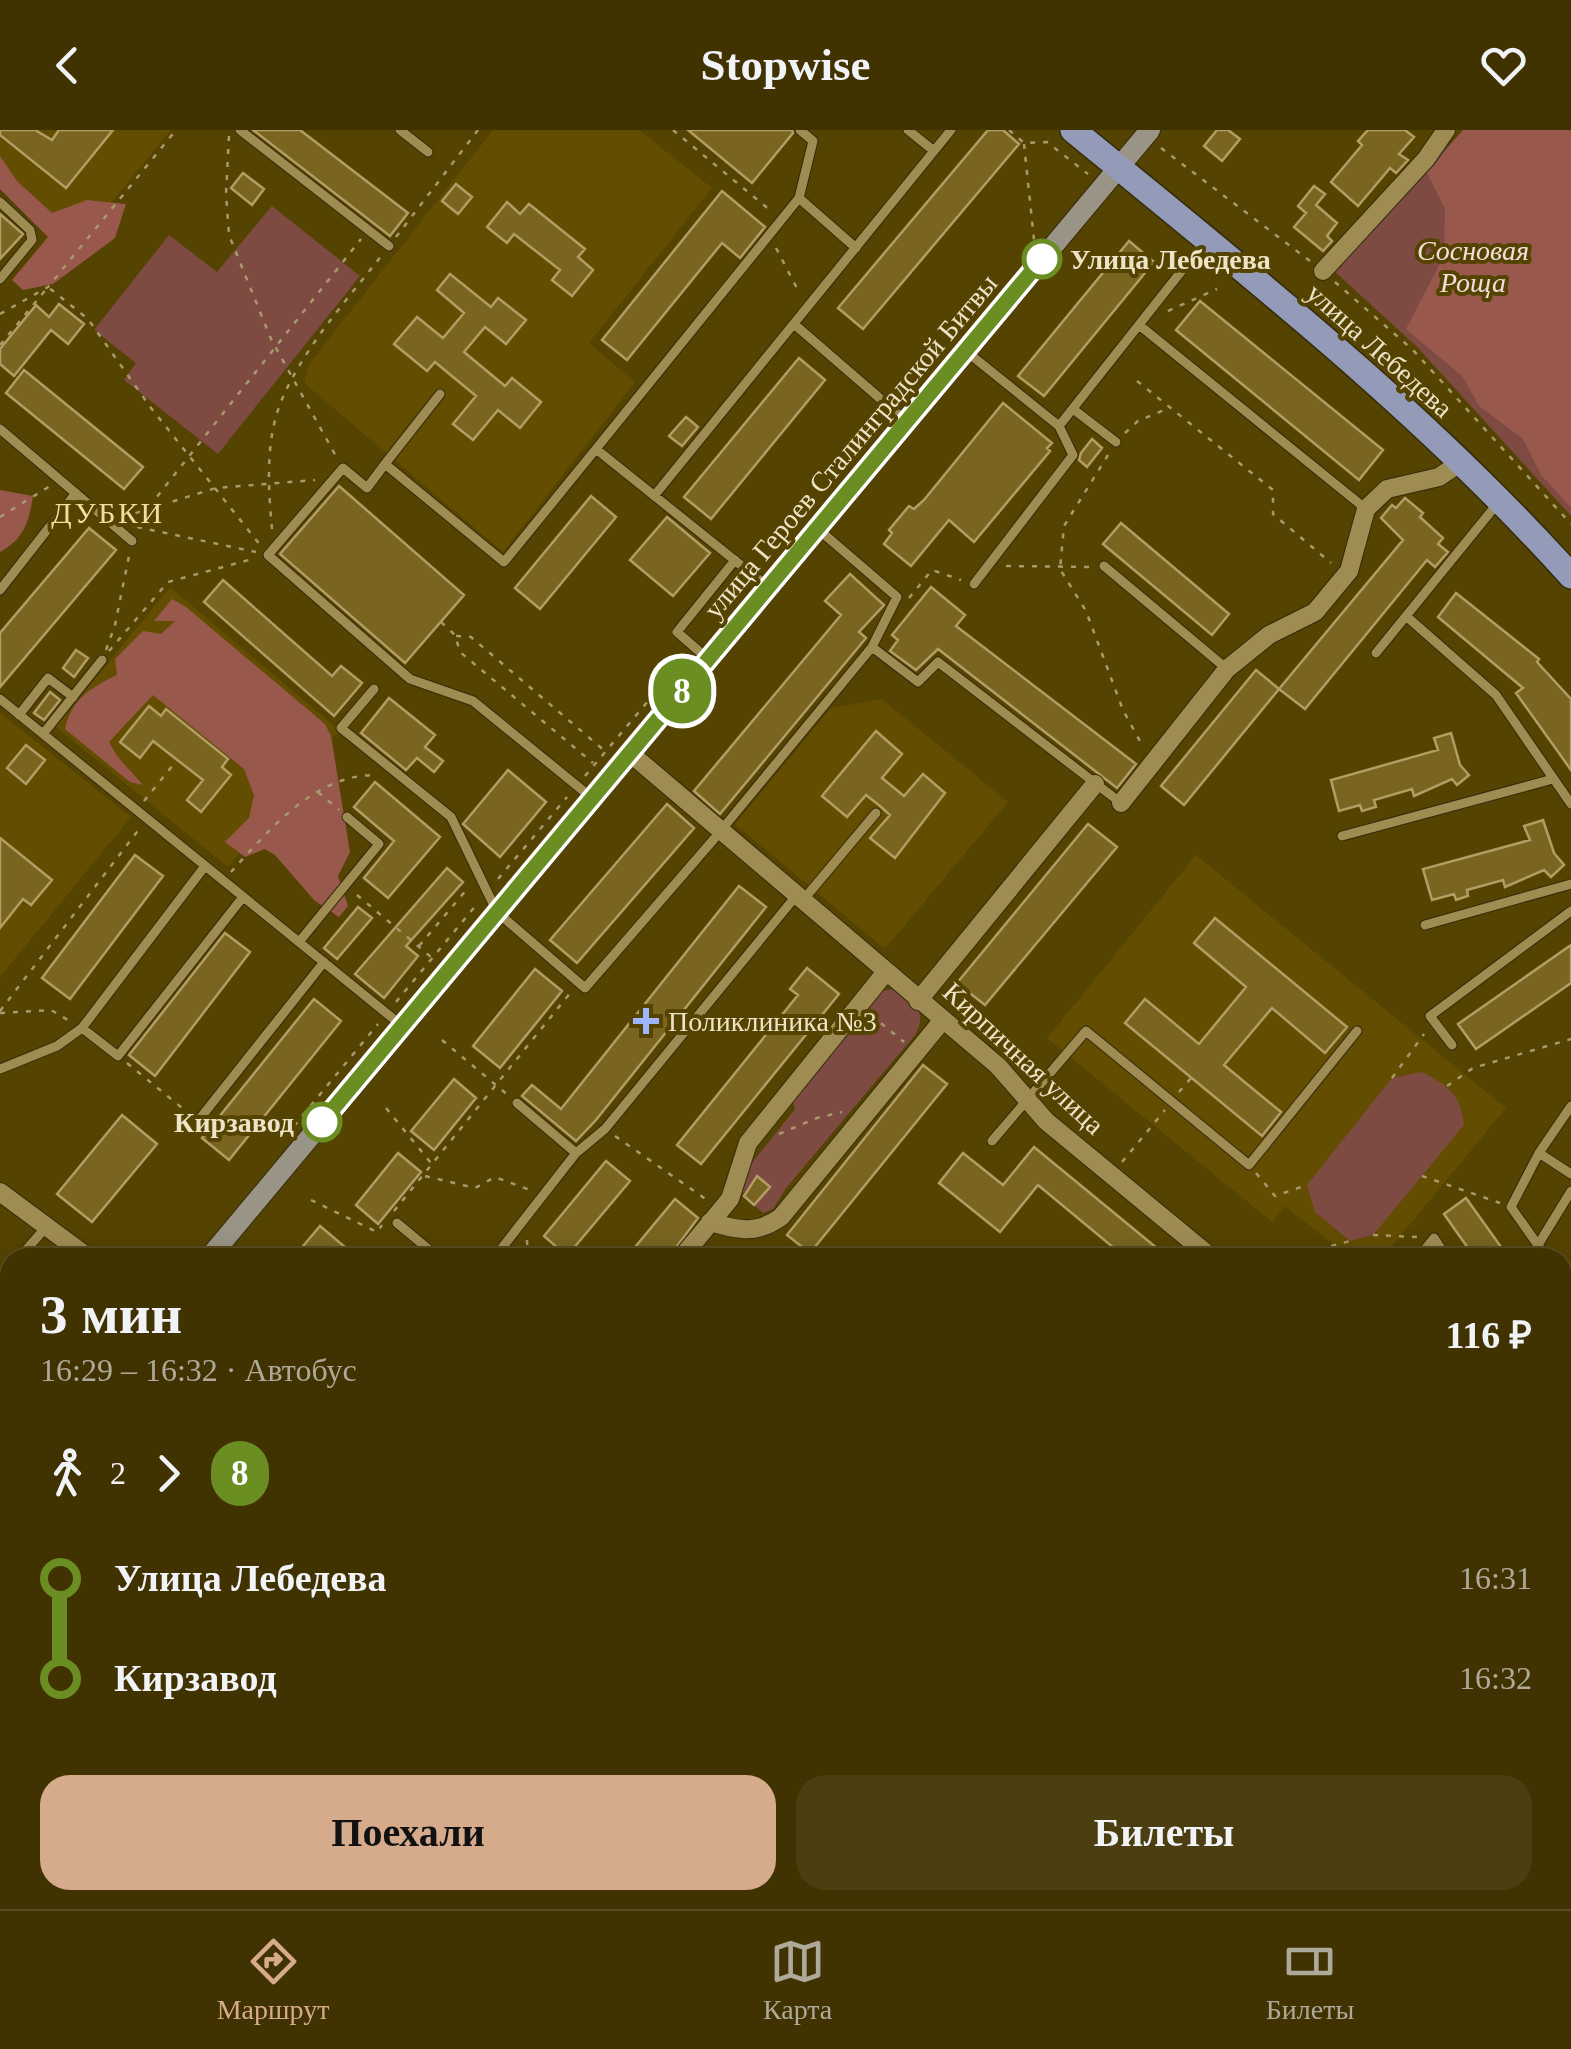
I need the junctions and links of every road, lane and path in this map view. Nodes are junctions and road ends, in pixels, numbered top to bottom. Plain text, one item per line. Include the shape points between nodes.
1 (176, 130) edge
2 (230, 130) edge
3 (240, 130) edge
4 (400, 130) edge
5 (673, 130) edge
6 (800, 130) edge
7 (908, 130) edge
8 (952, 130) edge
9 (1009, 130) edge
10 (1074, 130) edge
11 (1446, 130) edge
12 (1147, 133) edge
13 (1024, 143) junction
14 (428, 152) dead end
15 (934, 152) junction
16 (1118, 167) junction
17 (1088, 174) dead end
18 (799, 198) junction
19 (0, 202) edge
20 (782, 219) junction
21 (369, 230) junction
22 (1207, 239) junction
23 (1034, 240) dead end
24 (389, 246) dead end
25 (856, 248) junction
26 (1323, 271) junction
27 (0, 279) edge
28 (48, 286) junction
29 (1217, 289) dead end
30 (806, 309) junction
31 (0, 314) edge
32 (794, 324) junction
33 (1140, 325) junction
34 (0, 344) edge
35 (275, 348) junction
36 (965, 351) junction
37 (293, 379) junction
38 (1137, 381) dead end
39 (440, 394) dead end
40 (1073, 409) junction
41 (906, 422) junction
42 (1059, 426) junction
43 (0, 429) edge
44 (1116, 442) dead end
45 (596, 449) junction
46 (190, 456) junction
47 (1461, 462) junction
48 (385, 464) junction
49 (343, 468) junction
50 (334, 478) junction
51 (60, 480) junction
52 (268, 484) junction
53 (216, 488) junction
54 (76, 493) junction
55 (654, 496) junction
56 (1499, 501) junction
57 (148, 508) junction
58 (1366, 509) junction
59 (0, 517) edge
60 (109, 522) junction
61 (1571, 524) edge
62 (134, 526) junction
63 (817, 528) junction
64 (129, 538) junction
65 (268, 555) junction
66 (1324, 558) dead end
67 (735, 560) junction
68 (990, 564) junction
69 (1104, 566) joint
70 (1571, 576) edge
71 (974, 584) joint
72 (768, 587) junction
73 (0, 590) edge
74 (908, 601) dead end
75 (1406, 616) junction
76 (441, 622) dead end
77 (455, 636) junction
78 (872, 647) junction
79 (1376, 653) dead end
80 (702, 654) junction
81 (102, 660) junction
82 (1227, 669) junction
83 (374, 690) dead end
84 (72, 697) junction
85 (0, 699) edge
86 (20, 714) junction
87 (44, 734) junction
88 (605, 751) junction
89 (622, 756) junction
90 (177, 760) dead end
91 (594, 764) junction
92 (1554, 779) junction
93 (410, 784) junction
94 (1095, 784) junction
95 (317, 791) junction
96 (585, 791) junction
97 (141, 804) dead end
98 (1121, 804) joint
99 (1571, 804) edge
100 (876, 813) dead end
101 (347, 816) joint
102 (147, 819) junction
103 (720, 831) junction
104 (1342, 836) dead end
105 (205, 866) junction
106 (479, 875) junction
107 (223, 880) junction
108 (1571, 884) edge
109 (346, 885) junction
110 (487, 892) junction
111 (244, 897) junction
112 (799, 898) junction
113 (497, 912) junction
114 (1571, 912) edge
115 (1425, 925) dead end
116 (299, 942) junction
117 (419, 946) junction
118 (432, 958) junction
119 (324, 962) junction
120 (885, 973) junction
121 (578, 983) junction
122 (918, 1001) junction
123 (859, 1006) junction
124 (0, 1012) edge
125 (395, 1020) junction
126 (942, 1021) junction
127 (1434, 1021) junction
128 (82, 1028) junction
129 (1357, 1031) dead end
130 (1571, 1039) edge
131 (442, 1040) dead end
132 (1452, 1044) dead end
133 (916, 1052) junction
134 (118, 1056) junction
135 (0, 1069) edge
136 (1191, 1078) dead end
137 (1392, 1078) dead end
138 (496, 1085) junction
139 (1447, 1086) dead end
140 (1027, 1100) junction
141 (1172, 1101) junction
142 (518, 1103) joint
143 (1571, 1106) edge
144 (386, 1108) dead end
145 (868, 1111) junction
146 (198, 1121) joint
147 (605, 1129) junction
148 (286, 1136) dead end
149 (992, 1141) dead end
150 (748, 1143) junction
151 (576, 1152) junction
152 (1539, 1153) junction
153 (432, 1164) junction
154 (1249, 1165) junction
155 (1571, 1174) edge
156 (1112, 1175) junction
157 (422, 1176) junction
158 (1422, 1176) dead end
159 (1307, 1185) dead end
160 (547, 1190) junction
161 (1571, 1191) edge
162 (0, 1192) edge
163 (311, 1200) dead end
164 (1510, 1207) junction
165 (716, 1216) junction
166 (397, 1223) dead end
167 (47, 1226) junction
168 (1373, 1235) dead end
169 (1434, 1238) junction
170 (1350, 1241) dead end
171 (1538, 1246) joint
172 (28, 1248) edge
173 (76, 1248) edge
174 (211, 1248) edge
175 (427, 1248) edge
176 (502, 1248) edge
177 (690, 1248) edge
178 (1201, 1248) edge
179 (1323, 1248) edge
180 (1426, 1248) edge
181 (1440, 1248) edge

1 - 28 path
2 - 35 path via 229,235
3 - 21 lane
4 - 14 lane
5 - 20 path
6 - 18 lane via 813,140
7 - 15 lane
8 - 15 lane
9 - 13 path
10 - 16 main road, улица Лебедева
11 - 26 street
12 - 16 street, улица Героев Сталинградской Битвы
12 - 26 path
13 - 17 path via 1047,142
13 - 23 path
15 - 25 lane
16 - 22 main road, улица Лебедева
16 - 36 street, улица Героев Сталинградской Битвы
18 - 20 lane
18 - 25 lane
19 - 27 lane via 32,240
20 - 30 path via 776,248
20 - 45 lane
21 - 24 lane
21 - 35 path
22 - 33 lane
22 - 47 main road, улица Лебедева
25 - 30 lane
26 - 61 path via 1413,350
28 - 31 path
28 - 34 path
28 - 46 path via 88,319
29 - 33 path
30 - 32 lane
32 - 41 lane
32 - 55 lane
33 - 40 lane
33 - 58 lane
35 - 37 path
35 - 46 path
36 - 41 street, улица Героев Сталинградской Битвы
36 - 42 lane
37 - 49 path
37 - 52 path via 276,419
38 - 66 path via 1273,490 1273,514
39 - 48 lane
40 - 42 lane
40 - 44 lane
41 - 63 street, улица Героев Сталинградской Битвы
42 - 68 lane via 1073,455
43 - 51 lane
45 - 48 lane via 504,562
45 - 55 lane
46 - 53 path
46 - 57 path
47 - 56 main road, улица Лебедева
47 - 58 street via 1439,477 1387,488
48 - 49 lane via 367,488
49 - 50 lane
50 - 52 path
50 - 65 lane
51 - 54 lane
51 - 59 path
52 - 53 path
52 - 65 path
53 - 57 path
53 - 65 path
54 - 60 lane
54 - 73 lane
55 - 67 lane
56 - 70 main road, улица Лебедева
56 - 75 lane
57 - 60 path
57 - 62 path
58 - 82 street via 1349,571 1315,612
60 - 62 path
60 - 64 lane
62 - 64 path
62 - 65 path
63 - 72 street, улица Героев Сталинградской Битвы
63 - 78 lane via 897,598
64 - 81 path via 115,625
65 - 81 path via 168,582
65 - 96 lane via 410,679 473,701
67 - 72 lane
67 - 80 lane via 677,632
68 - 69 path
68 - 71 lane
69 - 82 lane
71 - 74 path via 932,570
72 - 80 street, улица Героев Сталинградской Битвы
75 - 79 lane
75 - 92 lane via 1496,695
76 - 77 path
77 - 88 path via 471,637
77 - 91 path via 460,652
78 - 94 lane via 918,682 938,662
78 - 103 lane
80 - 88 path via 679,662
80 - 89 street, улица Героев Сталинградской Битвы
81 - 84 lane
82 - 98 street
83 - 93 lane via 342,728
84 - 86 lane via 48,678
84 - 87 lane
85 - 86 lane
86 - 87 lane
87 - 102 lane
88 - 89 path
88 - 91 path
89 - 96 street, улица Героев Сталинградской Битвы
89 - 103 street
90 - 97 path
91 - 96 path
92 - 99 lane
92 - 104 lane
93 - 95 path via 374,774
93 - 106 lane via 451,818
94 - 98 lane
94 - 122 street, Кирпичная улица
95 - 101 path
95 - 107 path
96 - 110 path
96 - 113 street, улица Героев Сталинградской Битвы
100 - 112 lane
101 - 109 lane via 378,844
102 - 105 lane
102 - 124 path
103 - 112 street
103 - 121 lane via 585,988
105 - 107 lane
105 - 128 lane
106 - 110 lane
106 - 117 path
107 - 111 lane
108 - 115 lane
109 - 116 lane
109 - 117 path
110 - 113 lane
110 - 118 path
111 - 116 lane
111 - 134 lane
112 - 120 street
112 - 147 lane
113 - 121 lane
113 - 125 street, улица Героев Сталинградской Битвы
114 - 127 lane via 1430,1016
116 - 119 lane
117 - 118 path
118 - 125 path
119 - 125 lane
119 - 146 lane
120 - 122 street
120 - 123 street
121 - 138 path
122 - 126 street, Кирпичная улица
123 - 133 path
123 - 150 street
124 - 128 path via 50,1010
125 - 148 path
125 - 174 street, улица Героев Сталинградской Битвы
126 - 133 street
126 - 140 street, Кирпичная улица via 998,1066
127 - 132 lane
127 - 137 path
128 - 134 lane
128 - 135 lane
129 - 154 lane
130 - 139 path via 1473,1068
131 - 138 path
133 - 145 street
134 - 146 path
136 - 141 path
138 - 142 path
138 - 153 path
140 - 141 lane via 1086,1031
140 - 149 lane
140 - 156 street, Кирпичная улица
141 - 154 lane
141 - 156 path
142 - 151 lane
143 - 152 lane
144 - 153 path
145 - 150 path via 817,1118
145 - 165 street via 770,1226 743,1232
147 - 151 lane
147 - 165 path
150 - 165 street via 730,1199
151 - 160 lane
152 - 155 lane
152 - 164 lane
153 - 157 path
154 - 159 path via 1275,1196
156 - 178 street, Кирпичная улица
157 - 160 path via 475,1188 495,1178
157 - 163 path via 377,1232
158 - 164 path
160 - 176 lane
161 - 171 lane
162 - 167 street
164 - 171 lane
165 - 177 street
166 - 175 lane
167 - 172 lane
167 - 173 street
168 - 169 path
169 - 180 lane
169 - 181 lane
170 - 179 path

